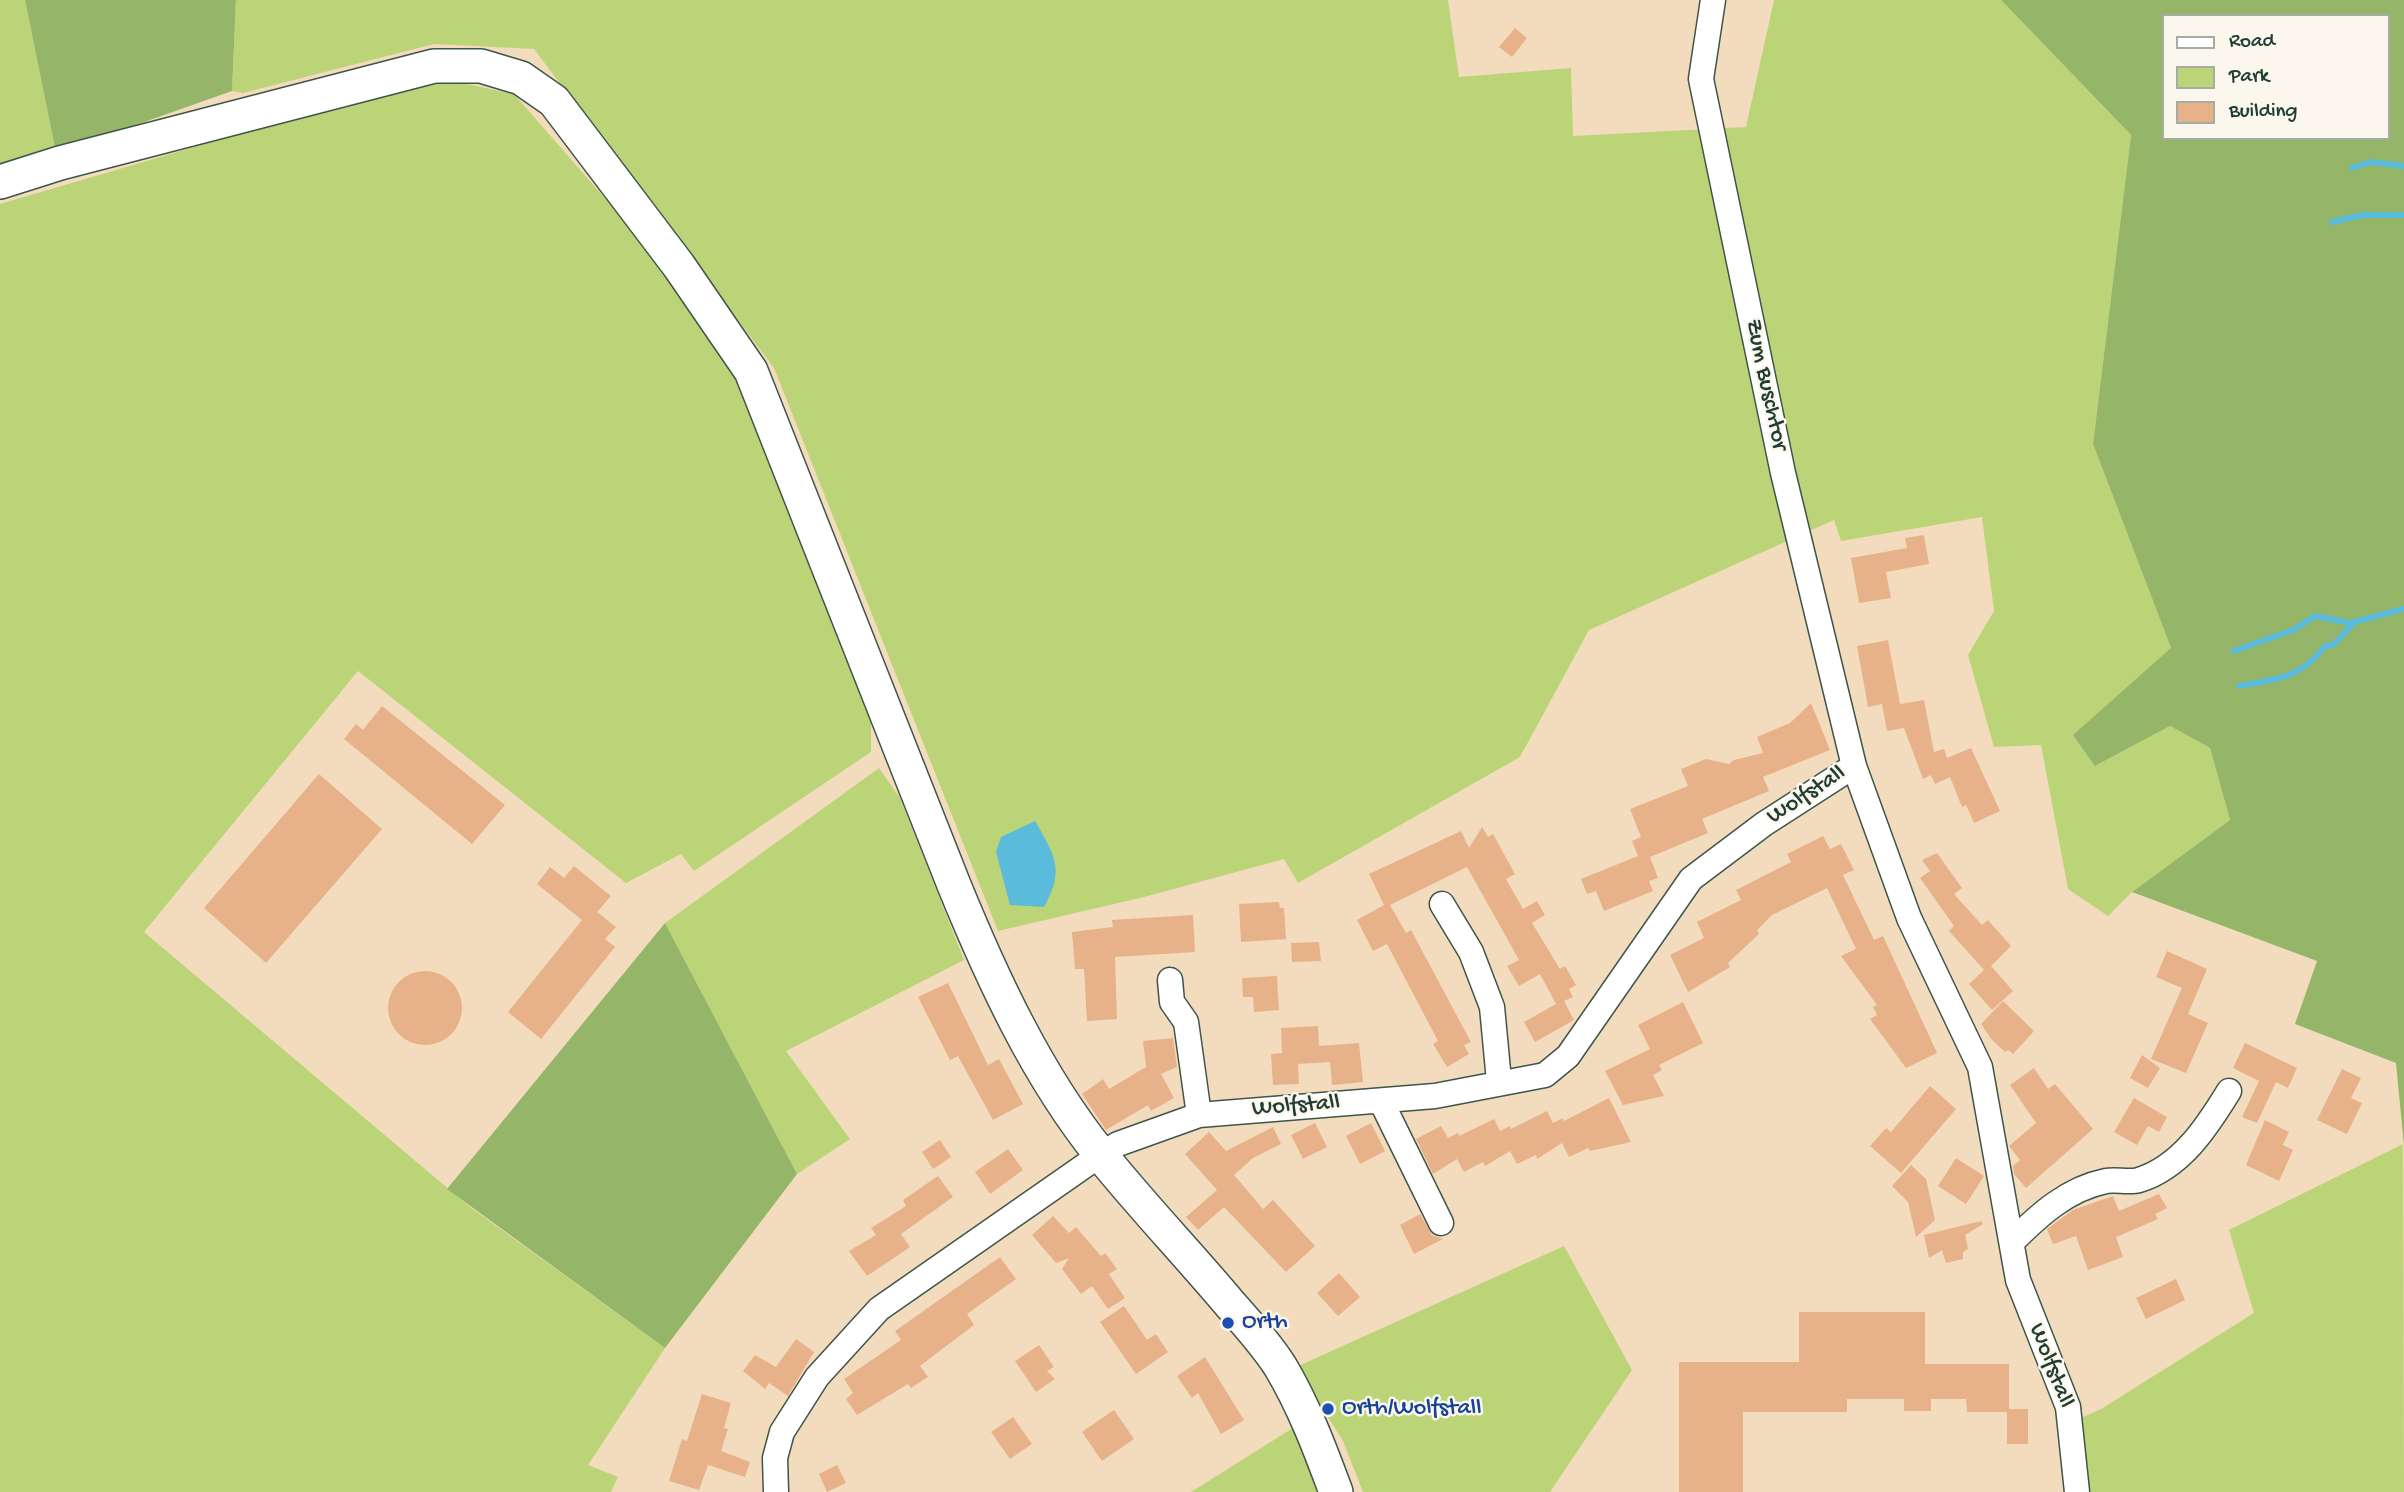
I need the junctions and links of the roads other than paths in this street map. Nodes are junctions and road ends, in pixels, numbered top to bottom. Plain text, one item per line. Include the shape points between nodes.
1 (1713, 0) edge
2 (0, 182) edge
3 (1854, 766) junction
4 (1442, 904) dead end
5 (1170, 980) dead end
6 (1499, 1082) junction
7 (2229, 1091) dead end
8 (1381, 1101) junction
9 (1199, 1115) junction
10 (1100, 1155) junction
11 (1441, 1223) dead end
12 (2012, 1242) junction
13 (776, 1492) edge
14 (1336, 1492) edge
15 (2077, 1492) edge

1 - 3 street, Zum Buschtor via 1701,79 1783,473
2 - 10 main road via 434,66 481,66 521,78 554,101 679,266 751,371 978,944 1056,1088
3 - 6 street, Wolfstall via 1764,824 1691,879 1568,1056 1545,1075
3 - 12 street, Wolfstall via 1909,919 1980,1068
4 - 6 street via 1471,952 1492,1007
5 - 9 street via 1172,1002 1186,1022
6 - 8 street, Wolfstall via 1435,1096
7 - 12 street via 2207,1127 2175,1160 2138,1181 2107,1181 2067,1196 2041,1213
8 - 9 street, Wolfstall
8 - 11 street
9 - 10 street, Wolfstall via 1118,1143
10 - 13 street via 879,1309 817,1377 782,1432 775,1458
10 - 14 main road via 1279,1364 1308,1419
12 - 15 street, Wolfstall via 2018,1280 2068,1407

